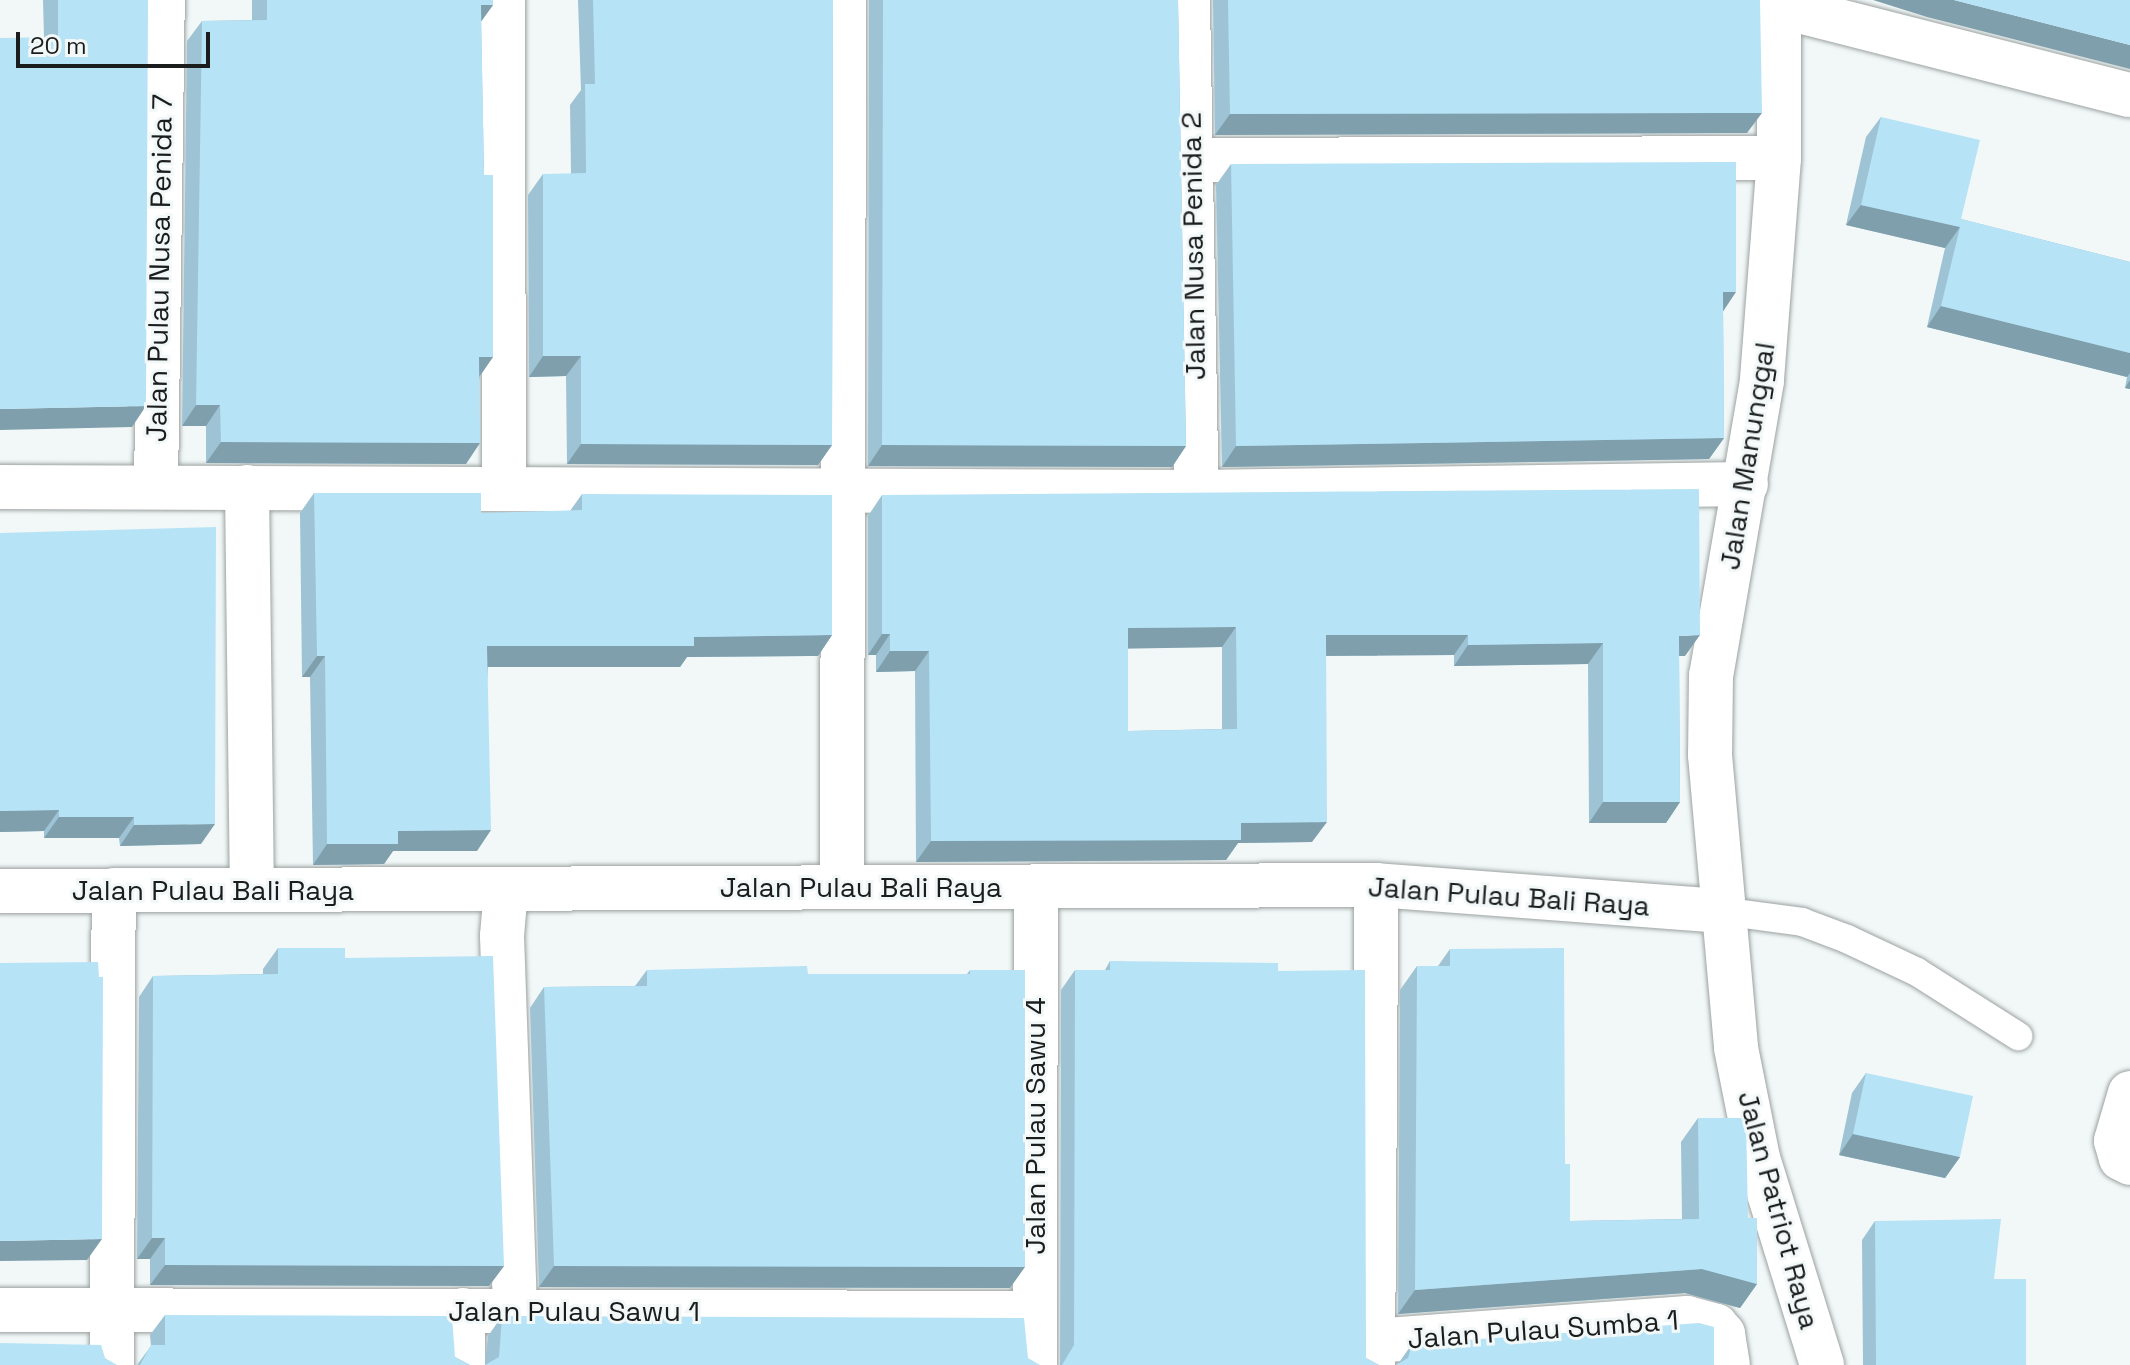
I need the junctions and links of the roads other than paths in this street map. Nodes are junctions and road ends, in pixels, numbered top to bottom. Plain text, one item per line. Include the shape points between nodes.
1 (163, 0) edge
2 (503, 0) edge
3 (844, 0) edge
4 (1188, 0) edge
5 (1780, 3) edge
6 (2130, 95) edge
7 (1779, 158) junction
8 (1191, 160) junction
9 (1746, 484) junction
10 (0, 487) edge
11 (156, 487) junction
12 (247, 487) junction
13 (504, 489) junction
14 (844, 490) junction
15 (1197, 492) junction
16 (1376, 885) junction
17 (1036, 886) junction
18 (842, 887) junction
19 (252, 889) junction
20 (506, 889) junction
21 (114, 890) junction
22 (0, 891) edge
23 (1721, 911) junction
24 (2018, 1036) dead end
25 (2130, 1093) edge
26 (2130, 1163) edge
27 (112, 1309) junction
28 (0, 1310) edge
29 (463, 1310) junction
30 (515, 1311) junction
31 (1035, 1313) junction
32 (1373, 1353) edge
33 (112, 1365) edge
34 (463, 1365) edge
35 (1035, 1365) edge
36 (1728, 1365) edge
37 (1822, 1365) edge

1 - 11 street, Jalan Pulau Nusa Penida 7
2 - 13 street
3 - 14 street
4 - 8 street, Jalan Nusa Penida 2
5 - 6 street
5 - 7 street, Jalan Manunggal
7 - 8 street
7 - 9 street, Jalan Manunggal via 1762,381
8 - 15 street, Jalan Nusa Penida 2
9 - 15 street
9 - 23 street, Jalan Manunggal via 1711,675 1710,755
10 - 11 street
11 - 12 street
12 - 13 street
12 - 19 street
13 - 14 street
14 - 15 street
14 - 18 street
16 - 17 street, Jalan Pulau Bali Raya
16 - 23 street, Jalan Pulau Bali Raya
16 - 32 street
17 - 18 street, Jalan Pulau Bali Raya
17 - 31 street, Jalan Pulau Sawu 4
18 - 20 street, Jalan Pulau Bali Raya
19 - 20 street, Jalan Pulau Bali Raya
19 - 21 street, Jalan Pulau Bali Raya
20 - 30 street via 502,936
21 - 22 street, Jalan Pulau Bali Raya
21 - 27 street
23 - 24 lane via 1802,922 1847,939 1917,972
23 - 37 street, Jalan Patriot Raya via 1736,1048 1758,1158
25 - 26 street via 2116,1141 2121,1158
27 - 28 street, Jalan Pulau Sawu 1
27 - 29 street, Jalan Pulau Sawu 1
27 - 33 street
29 - 30 street, Jalan Pulau Sawu 1
29 - 34 street
30 - 31 street, Jalan Pulau Sawu 1
31 - 35 street, Jalan Pulau Sawu 4
32 - 36 street, Jalan Pulau Sumba 1 via 1687,1318 1716,1326 1728,1345

